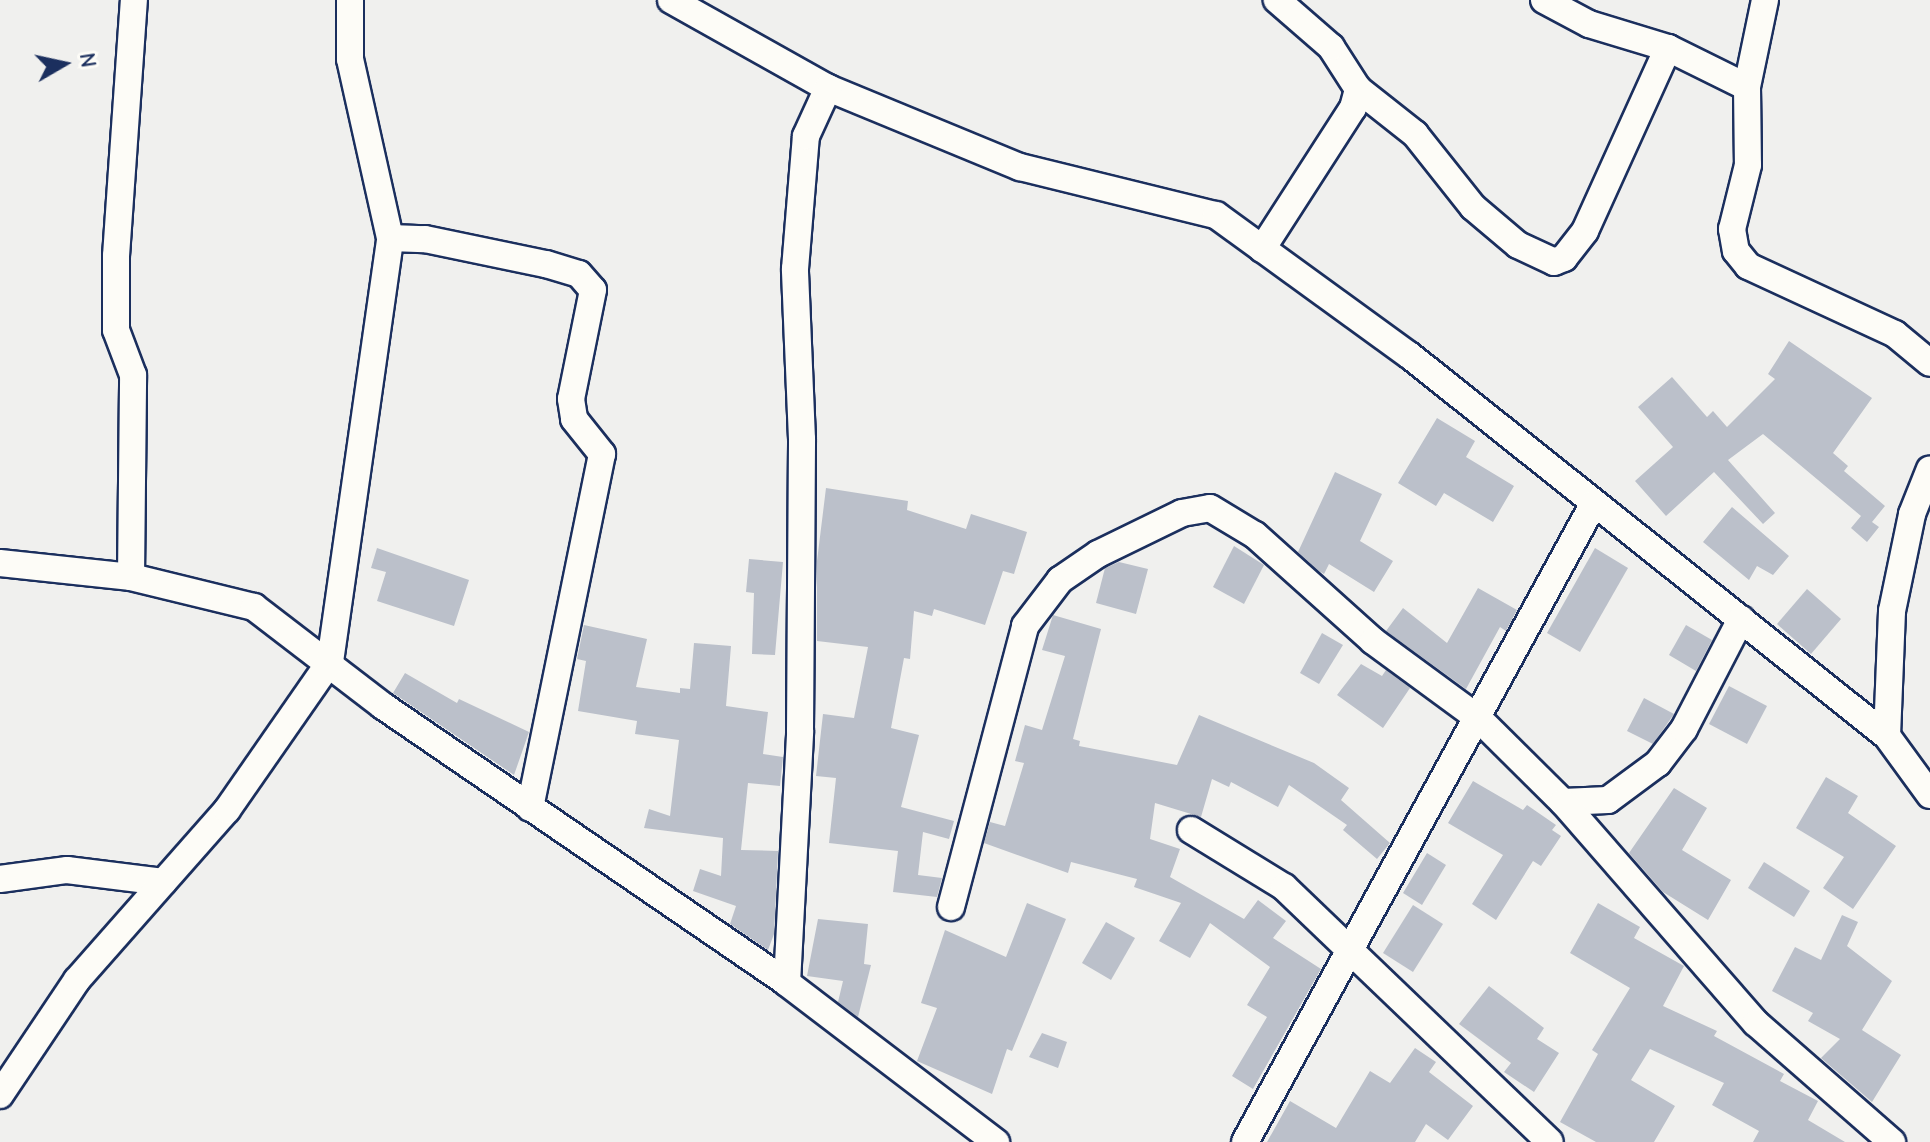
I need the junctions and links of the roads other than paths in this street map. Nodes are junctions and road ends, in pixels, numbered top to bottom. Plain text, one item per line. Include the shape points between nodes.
1 (134, 0) edge
2 (350, 0) edge
3 (671, 0) edge
4 (1277, 0) edge
5 (1544, 0) edge
6 (1765, 0) edge
7 (1668, 48) junction
8 (1747, 87) junction
9 (828, 88) junction
10 (1358, 89) junction
11 (390, 238) junction
12 (1262, 249) junction
13 (1930, 363) edge
14 (1930, 469) edge
15 (1594, 503) junction
16 (1921, 517) edge
17 (0, 563) edge
18 (131, 577) junction
19 (1741, 619) junction
20 (330, 662) junction
21 (1479, 719) junction
22 (1887, 736) junction
23 (1930, 795) edge
24 (1563, 802) junction
25 (530, 808) junction
26 (1191, 830) dead end
27 (0, 879) edge
28 (163, 882) junction
29 (951, 907) dead end
30 (1350, 951) junction
31 (787, 983) junction
32 (0, 1095) edge
33 (996, 1142) edge
34 (1245, 1142) edge
35 (1550, 1142) edge
36 (1892, 1142) edge

1 - 18 street via 116,256 116,330 133,375
2 - 11 street via 350,59
3 - 9 street
4 - 10 street via 1331,47
5 - 7 street via 1589,24
6 - 8 street
7 - 8 street
7 - 10 street via 1585,231 1564,258 1554,262 1518,245 1473,207 1415,134
8 - 13 street via 1748,165 1732,229 1736,251 1748,266 1895,334
9 - 12 street via 1020,167 1216,215
9 - 31 street via 806,136 795,269 802,439 801,700 794,928
10 - 12 street via 1353,108
11 - 20 street
11 - 25 street via 425,239 546,264 579,274 593,290 571,399 574,419 602,454
12 - 15 street via 1409,355
14 - 16 street
15 - 19 street
15 - 21 street
16 - 22 street via 1892,611
17 - 18 street
18 - 20 street via 254,607
19 - 22 street
19 - 24 street via 1684,729 1658,763 1608,800
20 - 25 street via 383,706
20 - 28 street via 227,810
21 - 24 street
21 - 29 street via 1373,641 1255,535 1210,508 1182,513 1098,554 1060,580 1025,626
21 - 30 street
22 - 23 street
24 - 36 street via 1756,1023
25 - 31 street
26 - 30 street via 1284,887
27 - 28 street via 67,870
28 - 32 street via 77,980
30 - 34 street
30 - 35 street
31 - 33 street

